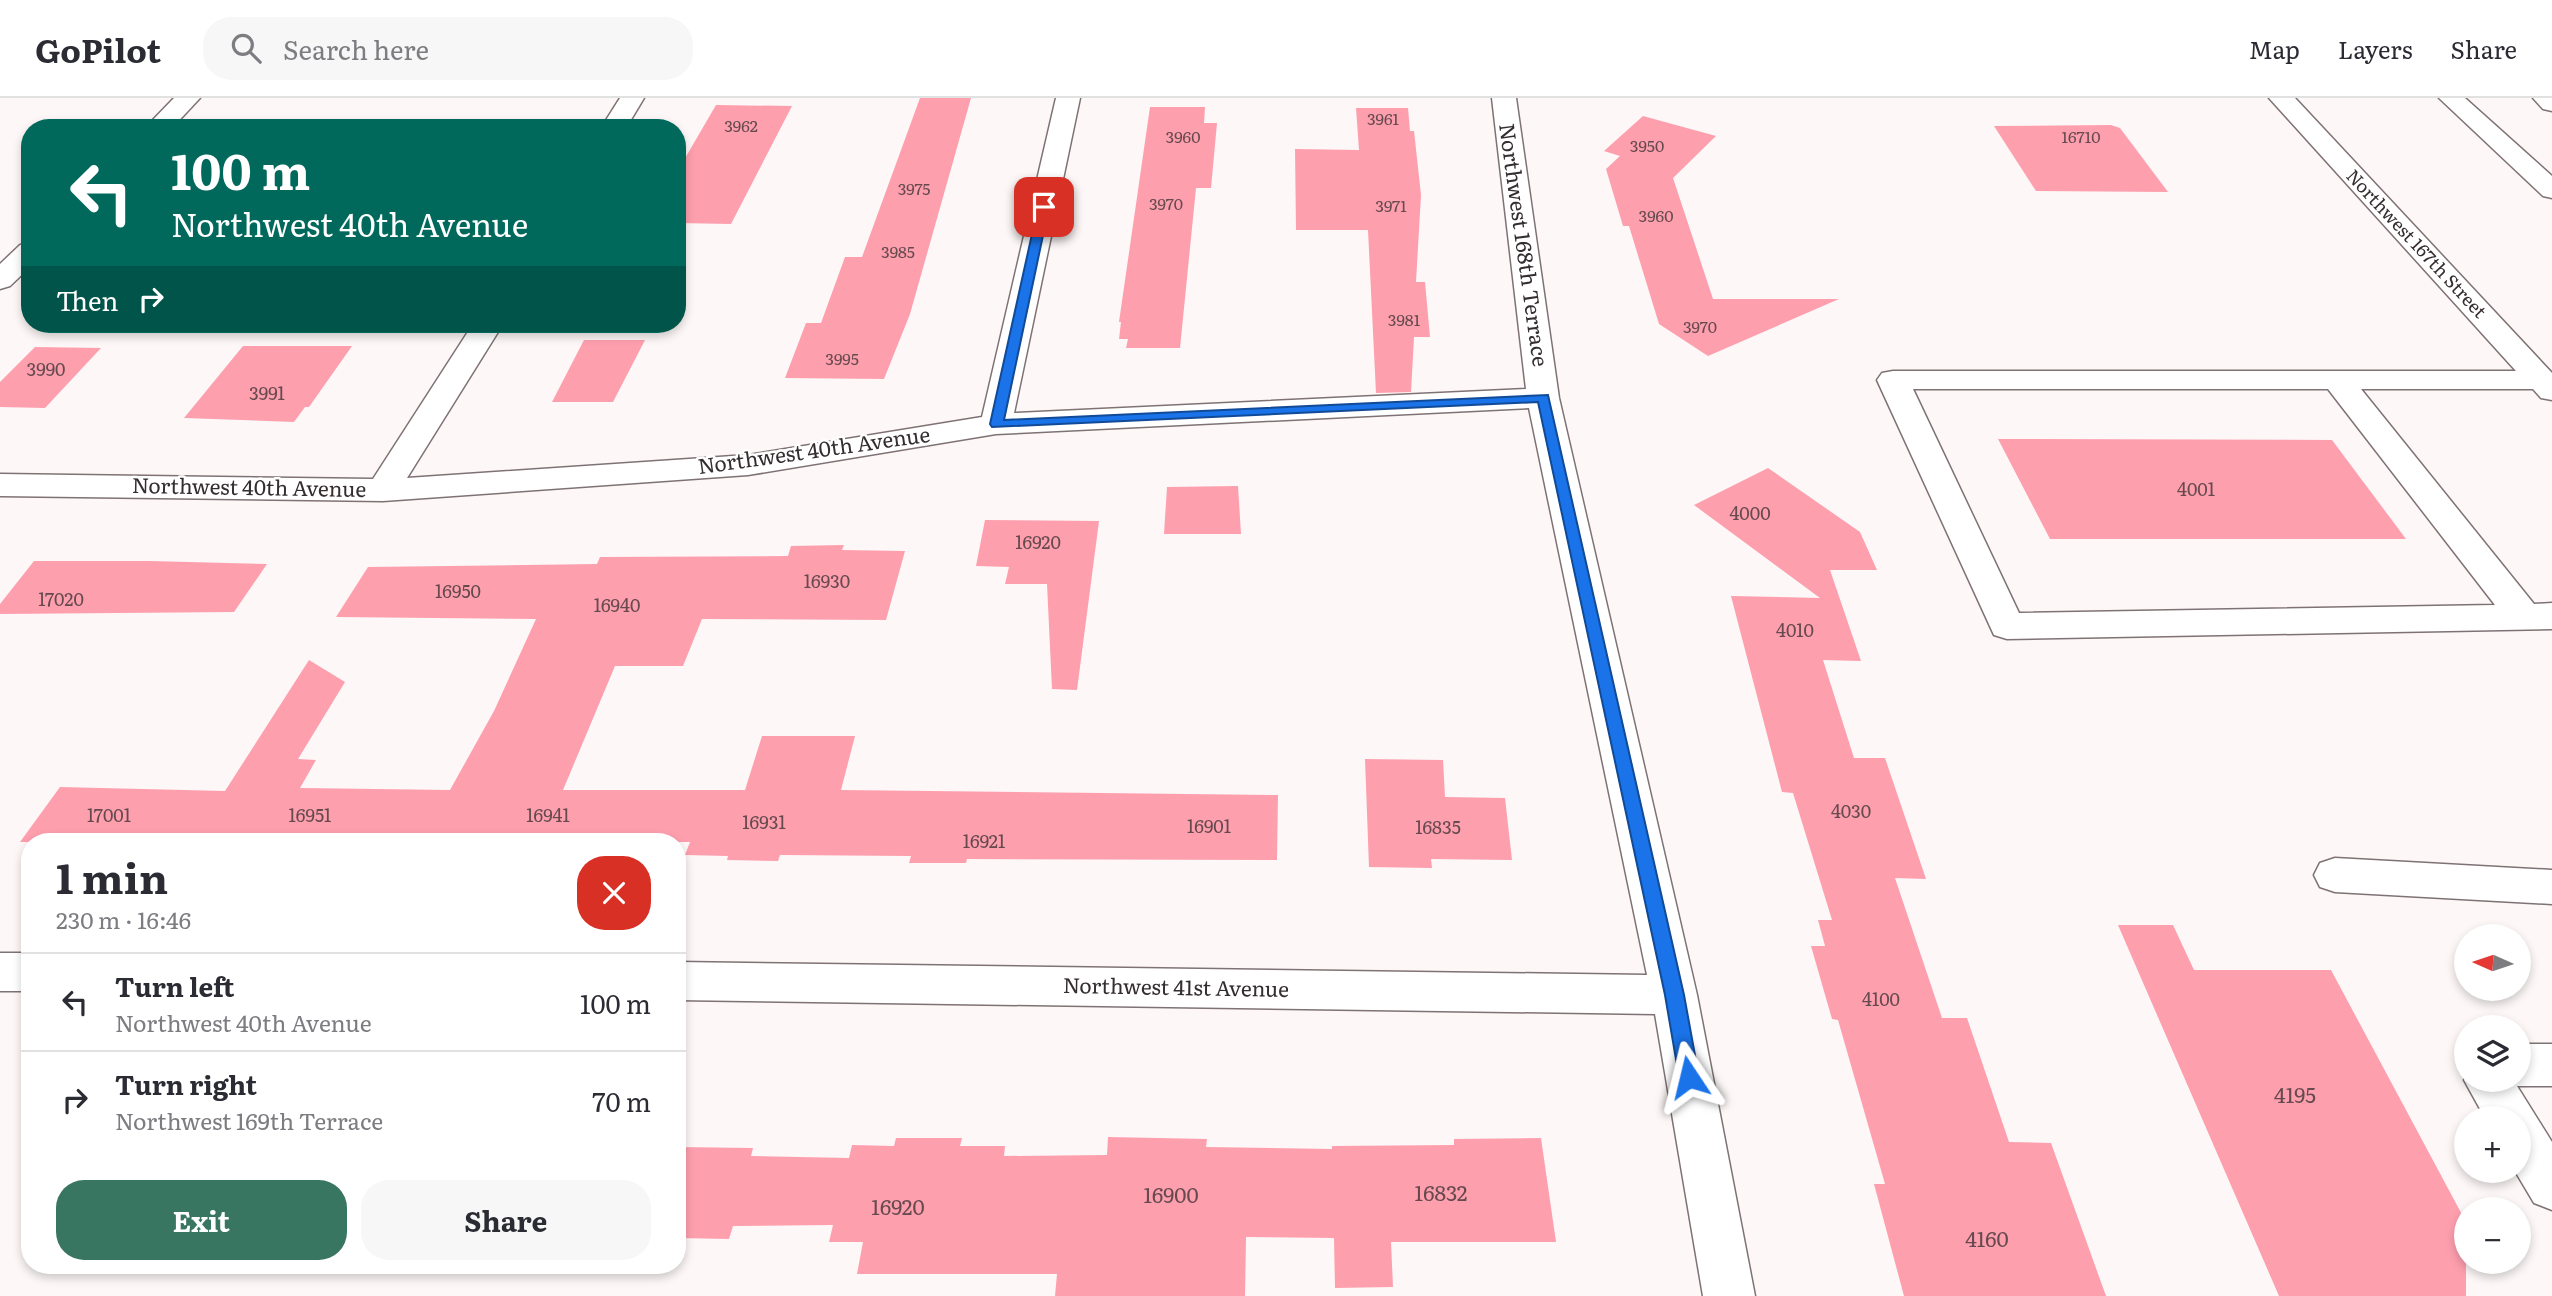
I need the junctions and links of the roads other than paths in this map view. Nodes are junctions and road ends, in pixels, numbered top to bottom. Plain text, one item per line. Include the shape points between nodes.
1 (188, 98) edge
2 (632, 98) edge
3 (1068, 98) edge
4 (1504, 98) edge
5 (2281, 98) edge
6 (2451, 98) edge
7 (2545, 98) edge
8 (2552, 104) edge
9 (166, 119) edge
10 (619, 119) edge
11 (2552, 190) edge
12 (21, 260) edge
13 (0, 280) edge
14 (482, 333) edge
15 (2336, 379) junction
16 (2547, 385) edge
17 (1544, 398) junction
18 (996, 424) junction
19 (0, 485) edge
20 (383, 490) junction
21 (2538, 616) edge
22 (2335, 875) dead end
23 (2552, 887) edge
24 (0, 972) edge
25 (21, 972) edge
26 (686, 981) edge
27 (1674, 995) junction
28 (2531, 1065) edge
29 (2552, 1065) edge
30 (2531, 1152) edge
31 (2552, 1187) edge
32 (1729, 1296) edge

1 - 9 main road
2 - 10 main road
3 - 18 main road
4 - 17 main road, Northwest 168th Terrace
5 - 16 main road, Northwest 167th Street
6 - 11 main road
7 - 8 main road
12 - 13 main road
14 - 20 main road
15 - 16 main road
15 - 21 main road
15 - 21 main road via 1893,380 2007,626
17 - 18 main road, Northwest 40th Avenue
17 - 27 main road, Northwest 168th Terrace
18 - 20 main road, Northwest 40th Avenue via 748,465
19 - 20 main road, Northwest 40th Avenue
22 - 23 main road
24 - 25 main road
26 - 27 main road, Northwest 41st Avenue
27 - 32 main road, Northwest 168th Terrace
28 - 29 main road
30 - 31 main road

